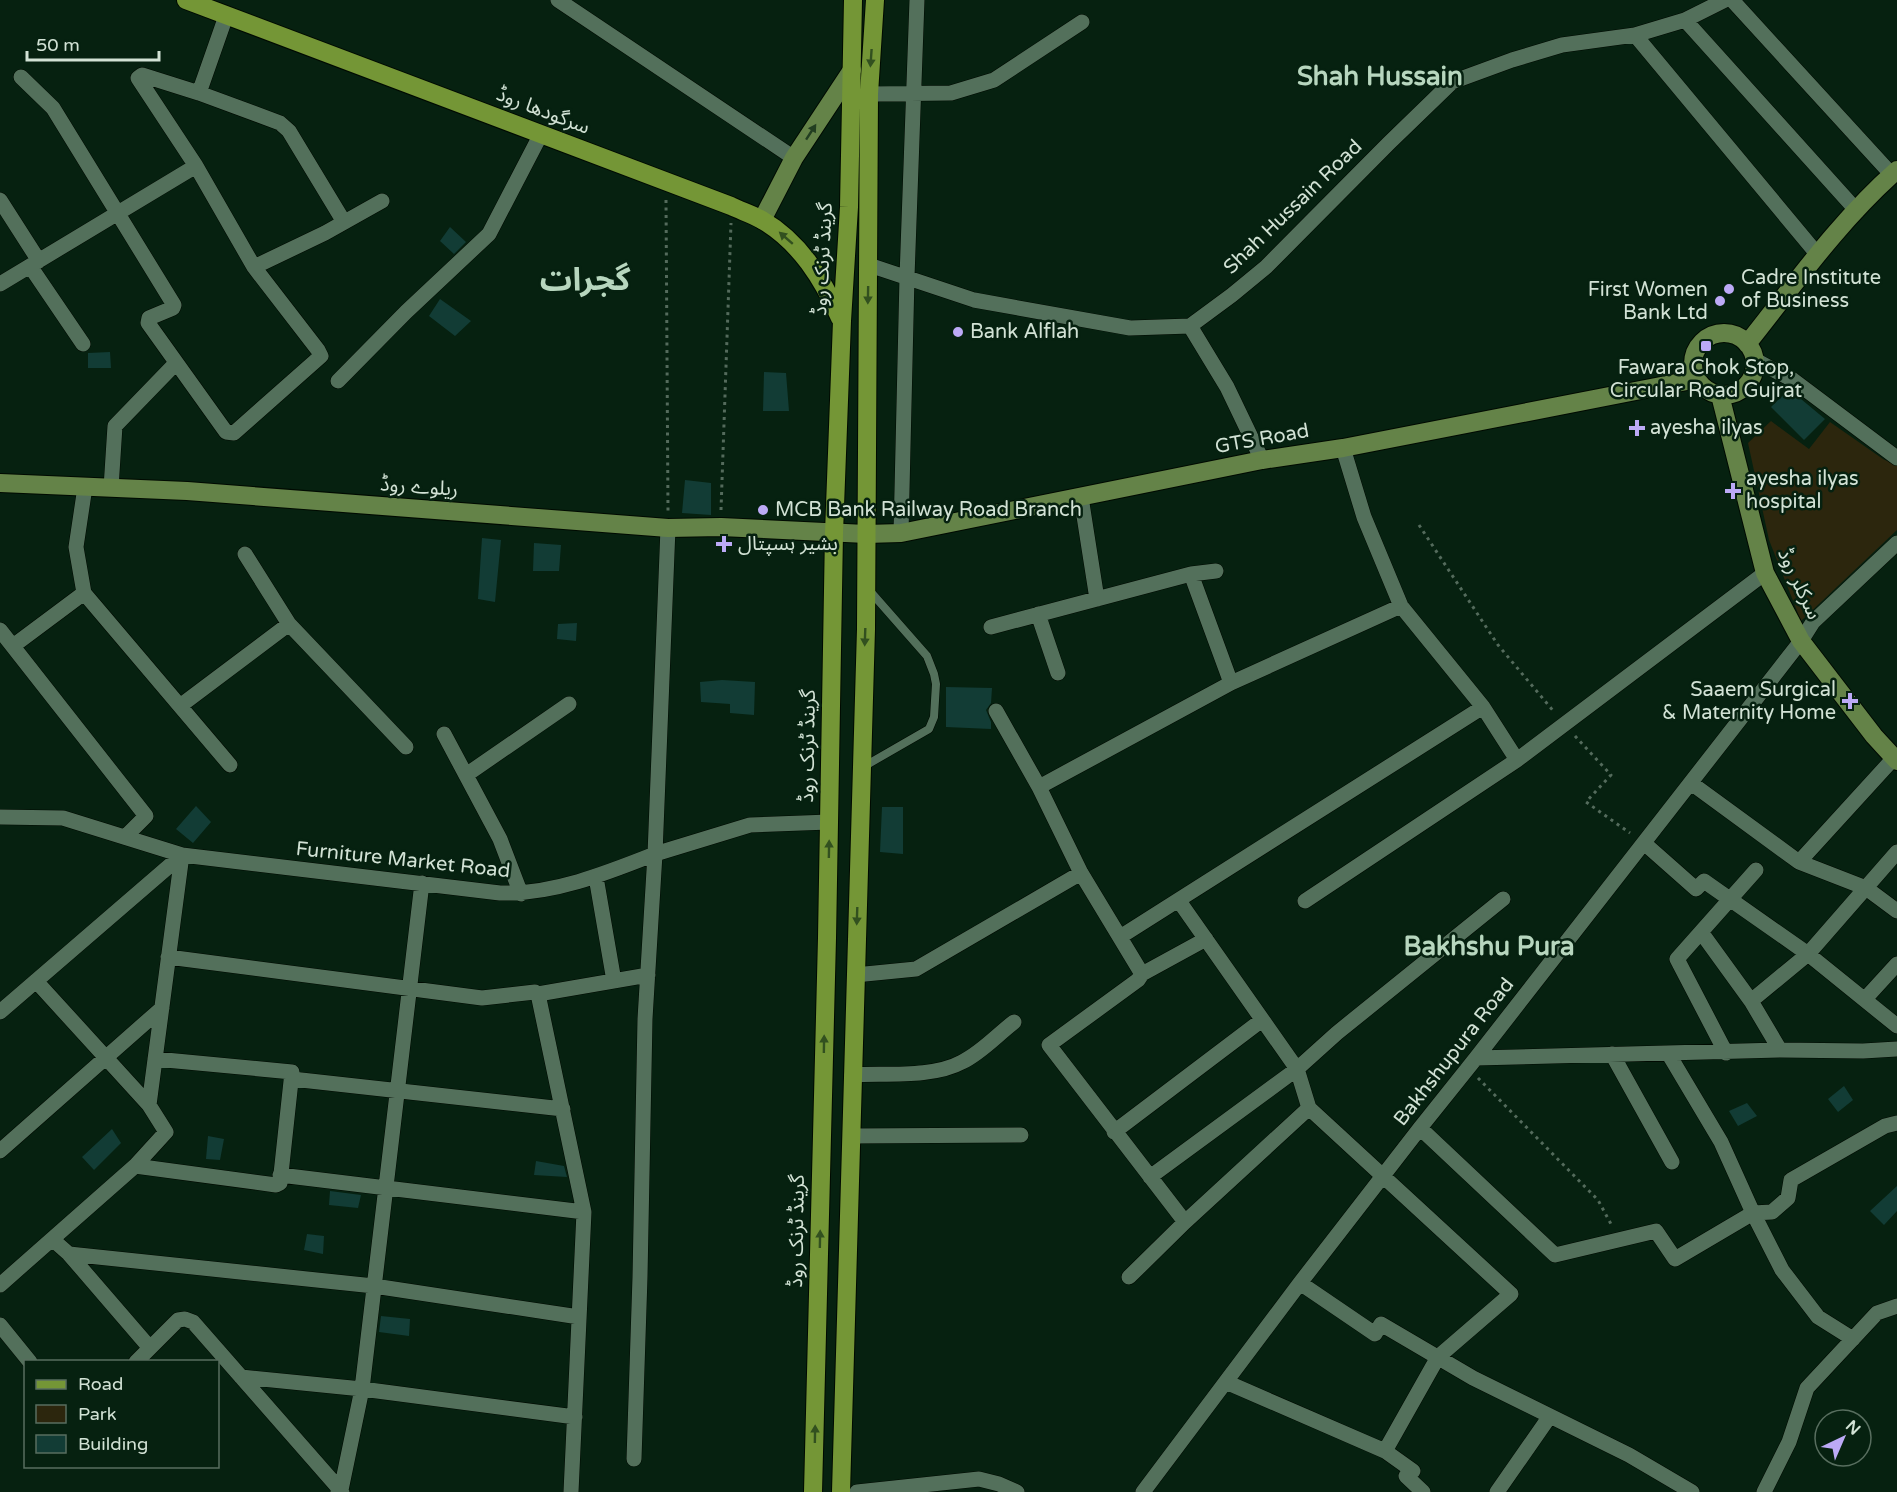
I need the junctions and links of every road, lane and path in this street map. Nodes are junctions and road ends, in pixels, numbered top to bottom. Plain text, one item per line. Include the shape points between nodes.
1 (186, 0) edge
2 (558, 0) edge
3 (853, 0) edge
4 (875, 0) edge
5 (917, 0) edge
6 (1725, 0) edge
7 (1732, 0) edge
8 (226, 16) junction
9 (1685, 20) junction
10 (1082, 22) dead end
11 (1635, 35) junction
12 (852, 70) junction
13 (21, 76) dead end
14 (199, 93) junction
15 (869, 94) junction
16 (913, 94) junction
17 (541, 135) junction
18 (794, 158) junction
19 (196, 166) junction
20 (1894, 173) edge
21 (666, 182) junction
22 (0, 200) edge
23 (382, 201) dead end
24 (731, 206) junction
25 (1857, 211) junction
26 (117, 213) junction
27 (762, 220) junction
28 (344, 222) junction
29 (1818, 255) junction
30 (35, 264) junction
31 (869, 265) junction
32 (254, 267) junction
33 (907, 277) junction
34 (0, 284) edge
35 (842, 321) junction
36 (1190, 326) junction
37 (82, 344) dead end
38 (1747, 344) junction
39 (1755, 360) junction
40 (176, 363) junction
41 (1697, 379) junction
42 (338, 381) dead end
43 (1720, 395) junction
44 (1343, 448) junction
45 (1897, 458) edge
46 (1262, 460) junction
47 (0, 483) edge
48 (85, 487) junction
49 (111, 488) junction
50 (1081, 497) junction
51 (1419, 525) dead end
52 (721, 527) junction
53 (668, 528) junction
54 (834, 533) junction
55 (901, 533) junction
56 (866, 534) junction
57 (1897, 543) edge
58 (245, 554) dead end
59 (1216, 571) dead end
60 (1765, 573) junction
61 (1191, 574) junction
62 (866, 587) junction
63 (84, 593) junction
64 (1097, 599) junction
65 (1401, 606) junction
66 (1038, 614) junction
67 (289, 624) junction
68 (991, 627) dead end
69 (0, 630) edge
70 (1801, 641) junction
71 (13, 646) junction
72 (1058, 673) dead end
73 (1231, 683) junction
74 (569, 704) dead end
75 (180, 706) junction
76 (1483, 707) junction
77 (996, 711) dead end
78 (1564, 724) junction
79 (444, 734) dead end
80 (406, 747) dead end
81 (1893, 753) edge
82 (1517, 760) junction
83 (230, 765) dead end
84 (861, 768) junction
85 (466, 775) junction
86 (1691, 783) junction
87 (1039, 787) junction
88 (0, 817) edge
89 (829, 822) junction
90 (125, 837) junction
91 (1644, 843) junction
92 (1897, 852) edge
93 (655, 854) junction
94 (182, 855) junction
95 (1799, 862) junction
96 (1756, 870) dead end
97 (1081, 873) junction
98 (596, 877) junction
99 (422, 883) junction
100 (1866, 888) junction
101 (521, 894) junction
102 (1503, 899) dead end
103 (1730, 899) junction
104 (1179, 901) junction
105 (1305, 901) dead end
106 (1897, 911) edge
107 (1701, 932) junction
108 (1120, 937) junction
109 (1206, 939) junction
110 (1808, 954) junction
111 (168, 957) junction
112 (1897, 964) edge
113 (1142, 974) junction
114 (648, 975) junction
115 (855, 975) junction
116 (36, 981) junction
117 (614, 981) junction
118 (410, 988) junction
119 (538, 994) junction
120 (1864, 999) junction
121 (1751, 1001) junction
122 (162, 1008) junction
123 (0, 1012) edge
124 (1262, 1020) junction
125 (1014, 1022) dead end
126 (1897, 1026) edge
127 (1897, 1049) edge
128 (1780, 1050) junction
129 (1668, 1053) junction
130 (1726, 1053) junction
131 (1612, 1054) junction
132 (105, 1059) junction
133 (155, 1059) junction
134 (1473, 1063) junction
135 (1297, 1069) junction
136 (852, 1075) junction
137 (292, 1079) junction
138 (398, 1090) junction
139 (148, 1105) junction
140 (1309, 1108) junction
141 (562, 1109) junction
142 (1897, 1123) edge
143 (1420, 1128) junction
144 (1114, 1132) junction
145 (1022, 1134) dead end
146 (851, 1136) junction
147 (0, 1151) edge
148 (1672, 1162) dead end
149 (135, 1166) junction
150 (280, 1175) junction
151 (1383, 1175) junction
152 (1150, 1177) junction
153 (386, 1188) junction
154 (584, 1212) junction
155 (1753, 1213) junction
156 (1185, 1222) junction
157 (52, 1239) junction
158 (1620, 1240) junction
159 (69, 1254) junction
160 (1129, 1277) dead end
161 (1300, 1283) junction
162 (0, 1285) edge
163 (374, 1286) junction
164 (818, 1290) junction
165 (846, 1293) junction
166 (1897, 1306) edge
167 (579, 1317) junction
168 (0, 1326) edge
169 (1853, 1339) junction
170 (150, 1348) junction
171 (1438, 1357) junction
172 (28, 1360) edge
173 (138, 1360) edge
174 (241, 1377) junction
175 (1226, 1382) junction
176 (362, 1389) junction
177 (1550, 1416) junction
178 (575, 1417) junction
179 (1385, 1451) junction
180 (634, 1459) dead end
181 (340, 1491) edge
182 (571, 1492) edge
183 (813, 1492) edge
184 (841, 1492) edge
185 (857, 1492) edge
186 (1017, 1492) edge
187 (1143, 1492) edge
188 (1423, 1492) edge
189 (1497, 1492) edge
190 (1692, 1492) edge
191 (1764, 1492) edge

1 - 8 main road, سرگودھا روڈ
2 - 18 street
3 - 12 main road, گرینڈ ٹرنک روڈ
4 -> 15 main road
5 - 16 street
6 - 9 street, Shah Hussain Road
7 - 20 street
8 - 14 street
8 - 17 main road, سرگودھا روڈ
9 - 11 street, Shah Hussain Road
9 - 25 street
10 - 16 street via 994,80 951,93
11 - 29 street
11 - 36 street, Shah Hussain Road via 1562,45 1452,82 1266,267
18 -> 12 main road
12 - 35 main road, گرینڈ ٹرنک روڈ
13 - 26 street via 53,108
14 - 19 street via 142,75 138,78
14 - 28 street via 285,127
15 - 16 street
15 - 31 main road
16 - 33 street
17 - 21 main road, سرگودھا روڈ
17 - 42 street via 489,234
18 - 27 main road
19 - 26 street
19 - 32 street
20 - 25 main road
21 - 24 main road, سرگودھا روڈ
21 - 53 path
22 - 30 street
23 - 28 street
24 - 27 main road, سرگودھا روڈ
24 - 52 path
25 - 29 main road
26 - 30 street
26 - 40 street via 174,305 147,319
35 -> 27 main road, سرگودھا روڈ via 827,288 797,248
28 - 32 street
29 - 38 main road
30 - 34 street
30 - 37 street
31 - 33 street
31 -> 56 main road
32 - 40 street via 321,356 234,433 226,432
33 - 36 street via 974,300 1130,328
33 - 55 street
35 - 54 main road, گرینڈ ٹرنک روڈ
36 - 46 street via 1227,387
38 - 39 main road
38 - 41 main road via 1739,337 1720,334 1703,342 1694,360
39 - 43 main road via 1752,379 1746,386 1730,395
39 - 45 street via 1793,380
40 - 49 street via 115,426
41 - 43 main road
41 - 44 main road, GTS Road
43 - 60 main road, سرکلر روڈ
44 - 46 main road, GTS Road
44 - 65 street via 1364,516
46 - 50 main road, GTS Road
47 - 48 main road, ریلوے روڈ
48 - 49 main road, ریلوے روڈ
48 - 63 street via 76,547
49 - 53 main road, ریلوے روڈ
50 - 55 main road, GTS Road
50 - 64 street
51 - 78 path via 1498,645
52 - 53 main road, ریلوے روڈ
52 - 54 main road, ریلوے روڈ
53 - 93 street
54 - 56 main road, GTS Road
54 - 89 main road, گرینڈ ٹرنک روڈ
55 - 56 main road, GTS Road
56 - 62 main road
57 - 70 street, Bakhshupura Road via 1813,622
58 - 67 street
59 - 61 street
60 - 70 main road, سرکلر روڈ
60 - 78 street
61 - 64 street
61 - 73 street
62 -> 84 main road
62 - 84 lane via 927,656 936,684 934,717 929,729
63 - 71 street
63 - 75 street
64 - 66 street
65 - 73 street
65 - 76 street
66 - 68 street
66 - 72 street
67 - 75 street
67 - 80 street
69 - 71 street
70 - 81 main road, سرکلر روڈ
70 - 86 street, Bakhshupura Road
71 - 90 street via 146,816
73 - 87 street
74 - 85 street
75 - 83 street
76 - 82 street
76 - 104 street
77 - 87 street
78 - 82 street
78 - 91 path via 1611,775 1586,802
79 - 85 street
81 - 95 street
82 - 105 street
84 -> 115 main road
85 - 101 street via 500,839
86 - 91 street, Bakhshupura Road
86 - 95 street
87 - 97 street
88 - 90 street, Furniture Market Road via 63,818
89 - 93 street, Furniture Market Road via 750,825
164 -> 89 main road, گرینڈ ٹرنک روڈ
90 - 94 street, Furniture Market Road
91 - 103 street via 1696,889 1704,881
91 - 134 street, Bakhshupura Road
92 - 100 street
93 - 98 street, Furniture Market Road
93 - 114 street
94 - 99 street, Furniture Market Road
94 - 111 street
94 - 116 street
95 - 100 street
96 - 103 street
97 - 108 street
97 - 115 street via 916,969
98 - 101 street, Furniture Market Road
98 - 117 street
99 - 101 street, Furniture Market Road
99 - 118 street
100 - 106 street
100 - 110 street
102 - 135 street
103 - 107 street
103 - 110 street
104 - 108 street
104 - 109 street
107 - 121 street
107 - 130 street via 1677,958
108 - 113 street
109 - 113 street
109 - 124 street
110 - 120 street
110 - 121 street
111 - 118 street
111 - 122 street
112 - 120 street
113 - 144 street via 1049,1045
114 - 117 street
114 - 180 street
115 - 136 main road
116 - 123 street
116 - 132 street
117 - 119 street
118 - 119 street via 482,998
118 - 138 street
119 - 141 street
120 - 126 street
121 - 128 street
122 - 132 street
122 - 133 street
124 - 135 street
124 - 144 street
125 - 136 street via 964,1062 947,1069
127 - 128 street
128 - 130 street
129 - 130 street
129 - 131 street
129 - 155 street via 1721,1142
131 - 134 street
131 - 148 street
132 - 139 street
132 - 147 street
133 - 137 street via 291,1071
133 - 139 street
134 - 143 street, Bakhshupura Road
134 - 158 path via 1598,1200
135 - 140 street
135 - 152 street
136 - 146 main road
137 - 138 street
137 - 150 street
138 - 141 street
138 - 153 street
139 - 149 street via 166,1132
140 - 151 street
140 - 156 street
141 - 154 street
142 - 155 street via 1885,1126 1791,1180 1788,1198 1772,1212
143 - 151 street, Bakhshupura Road
143 - 158 street via 1555,1255
144 - 152 street
145 - 146 street
146 - 165 main road
149 - 150 street via 276,1185
149 - 157 street
150 - 153 street
151 - 161 street, Bakhshupura Road
151 - 171 street via 1510,1294
152 - 156 street
153 - 154 street
153 - 163 street
154 - 167 street
155 - 158 street via 1675,1259 1656,1231
155 - 169 street via 1782,1270 1818,1317
156 - 160 street
157 - 159 street
157 - 162 street
159 - 163 street
159 - 170 street
161 - 171 street via 1375,1334 1381,1324
161 - 175 street, Bakhshupura Road
163 - 167 street
163 - 176 street
164 - 165 main road
183 -> 164 main road, گرینڈ ٹرنک روڈ
165 - 184 main road
166 - 169 street via 1877,1312
167 - 178 street
168 - 172 street
169 - 191 street via 1807,1388 1789,1442
170 - 173 street
170 - 174 street via 178,1320 185,1318 193,1322
171 - 177 street
171 - 179 street
174 - 176 street
174 - 181 street
175 - 179 street
175 - 187 street, Bakhshupura Road
176 - 178 street
176 - 181 street
177 - 189 street
177 - 190 street
178 - 182 street
179 - 188 street via 1413,1471 1406,1476
185 - 186 street via 979,1479

